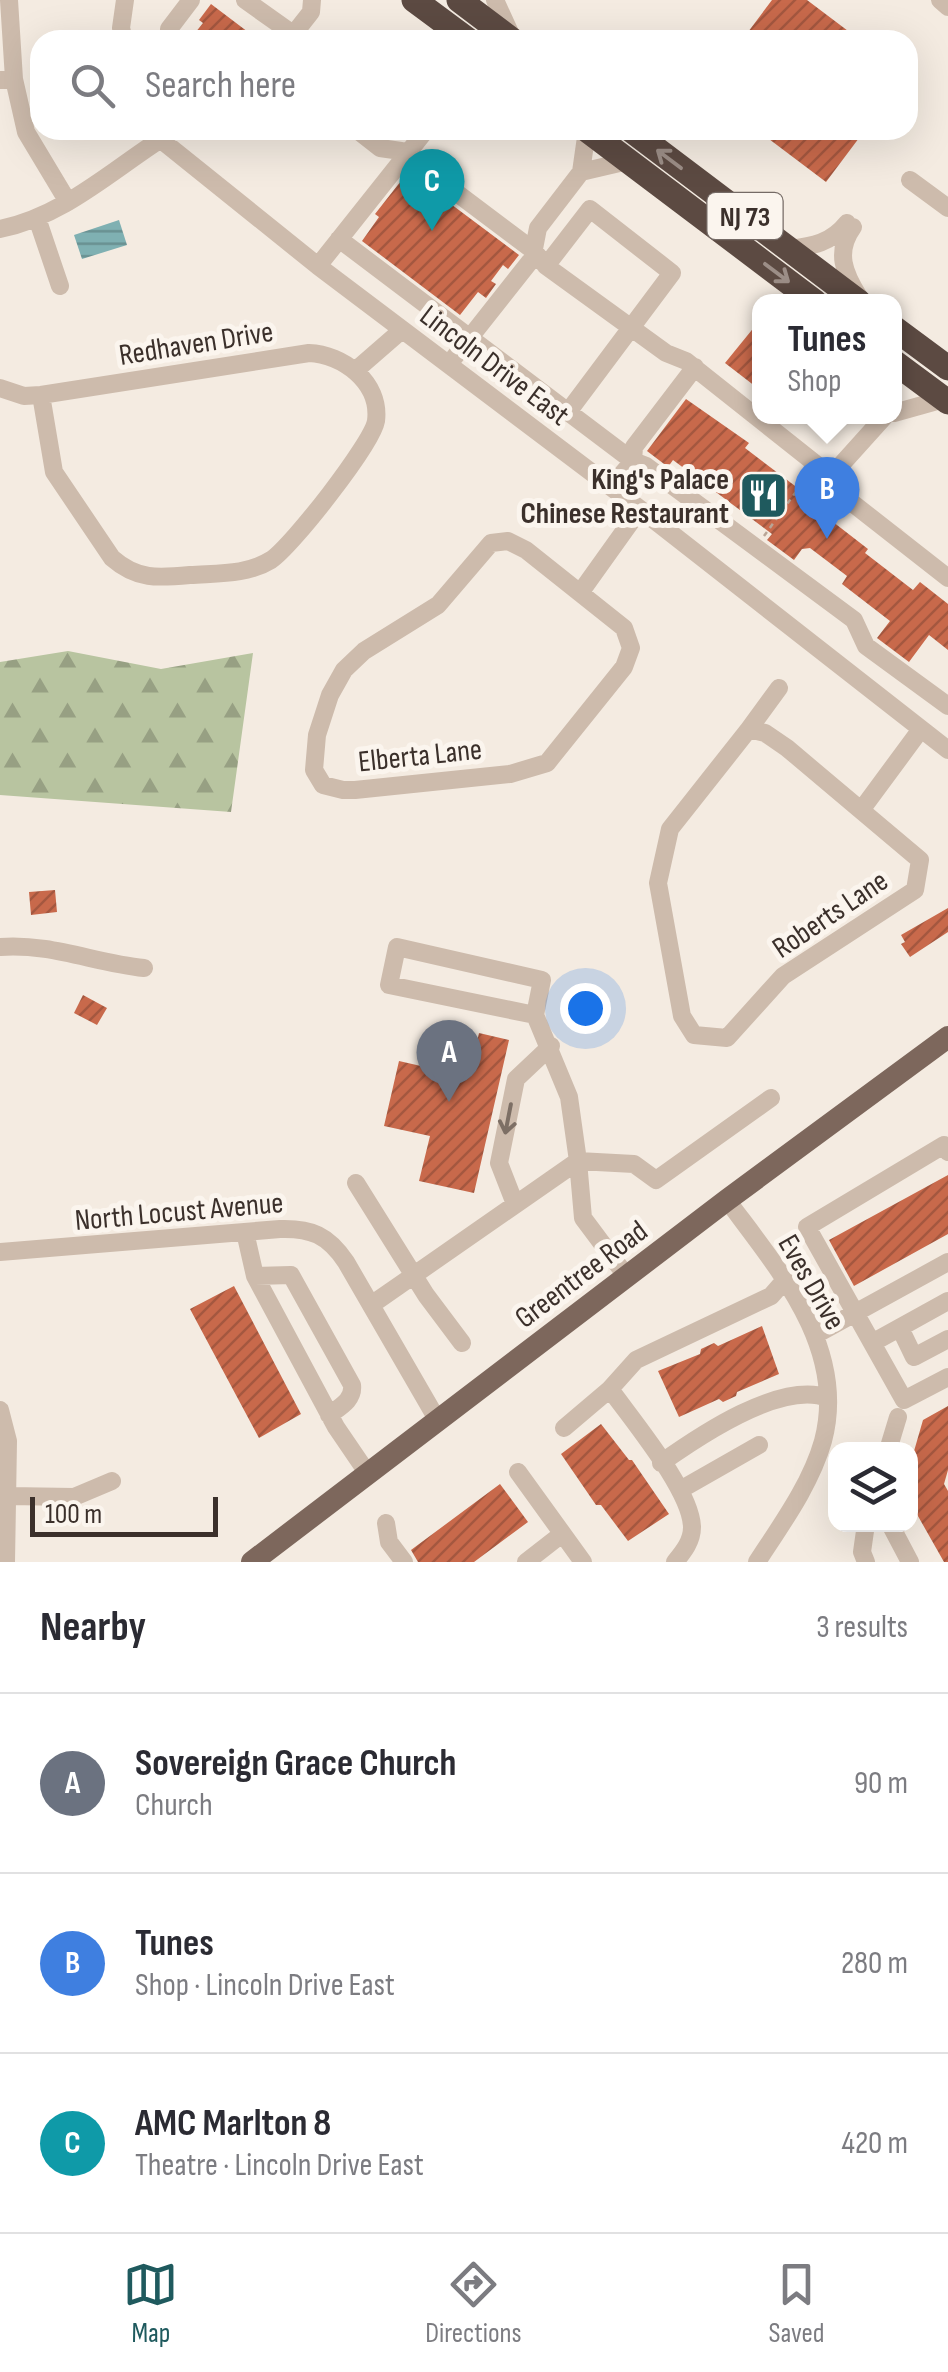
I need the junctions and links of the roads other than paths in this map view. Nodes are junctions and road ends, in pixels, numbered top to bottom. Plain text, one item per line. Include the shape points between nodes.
1 (9, 0) edge
2 (125, 0) edge
3 (191, 0) edge
4 (245, 0) edge
5 (312, 0) edge
6 (414, 0) edge
7 (458, 0) edge
8 (495, 0) edge
9 (940, 0) edge
10 (948, 7) edge
11 (122, 30) edge
12 (168, 30) edge
13 (282, 30) edge
14 (297, 30) edge
15 (454, 30) edge
16 (498, 30) edge
17 (508, 30) edge
18 (7, 80) edge
19 (30, 139) edge
20 (31, 140) edge
21 (153, 140) edge
22 (171, 140) edge
23 (370, 140) edge
24 (418, 140) edge
25 (586, 140) edge
26 (601, 140) edge
27 (644, 140) edge
28 (406, 155) junction
29 (628, 160) junction
30 (581, 172) junction
31 (910, 180) dead end
32 (68, 202) junction
33 (948, 208) edge
34 (37, 218) junction
35 (0, 229) edge
36 (339, 240) junction
37 (788, 248) junction
38 (534, 251) junction
39 (318, 266) junction
40 (546, 266) junction
41 (60, 286) dead end
42 (804, 294) edge
43 (849, 294) edge
44 (856, 294) edge
45 (631, 328) junction
46 (402, 330) junction
47 (902, 334) edge
48 (470, 338) junction
49 (449, 364) junction
50 (695, 367) junction
51 (902, 368) edge
52 (948, 368) edge
53 (356, 370) junction
54 (0, 388) edge
55 (42, 396) junction
56 (946, 400) edge
57 (902, 411) edge
58 (568, 412) junction
59 (752, 413) edge
60 (766, 424) edge
61 (876, 424) edge
62 (632, 461) junction
63 (824, 470) junction
64 (611, 487) junction
65 (640, 509) junction
66 (948, 578) edge
67 (580, 592) junction
68 (873, 652) junction
69 (854, 676) junction
70 (779, 688) dead end
71 (948, 706) edge
72 (749, 728) junction
73 (920, 729) junction
74 (948, 750) edge
75 (862, 809) junction
76 (0, 948) edge
77 (144, 968) dead end
78 (535, 1015) junction
79 (948, 1037) edge
80 (550, 1046) junction
81 (771, 1098) dead end
82 (948, 1152) edge
83 (578, 1160) junction
84 (356, 1183) dead end
85 (727, 1200) junction
86 (515, 1204) junction
87 (244, 1232) junction
88 (0, 1252) edge
89 (948, 1262) edge
90 (414, 1275) junction
91 (256, 1276) junction
92 (627, 1277) junction
93 (785, 1280) junction
94 (948, 1301) edge
95 (370, 1304) junction
96 (855, 1313) junction
97 (900, 1328) junction
98 (815, 1335) junction
99 (948, 1340) edge
100 (462, 1342) dead end
101 (872, 1343) junction
102 (948, 1376) edge
103 (610, 1390) junction
104 (828, 1398) junction
105 (0, 1410) edge
106 (329, 1415) junction
107 (898, 1417) dead end
108 (438, 1421) junction
109 (564, 1428) dead end
110 (890, 1442) edge
111 (758, 1445) dead end
112 (661, 1462) junction
113 (518, 1472) dead end
114 (368, 1474) junction
115 (112, 1481) dead end
116 (680, 1490) junction
117 (8, 1496) junction
118 (386, 1522) dead end
119 (865, 1532) edge
120 (894, 1532) edge
121 (562, 1534) junction
122 (581, 1561) edge
123 (6, 1562) edge
124 (252, 1562) edge
125 (404, 1562) edge
126 (526, 1562) edge
127 (675, 1562) edge
128 (757, 1562) edge
129 (866, 1562) edge
130 (910, 1562) edge

1 - 18 street
2 - 11 street
3 - 12 street
4 - 13 street
5 - 14 street
6 - 15 highway
7 - 16 highway
8 - 17 street
9 - 10 street
18 - 19 street
20 - 32 street
21 - 32 street
22 - 39 street, Lincoln Drive East
23 - 28 street
24 - 28 street
25 - 30 street
26 - 29 highway, NJ 73
37 -> 27 highway, NJ 73
28 - 36 street
28 - 38 street
29 - 30 street
29 -> 42 highway, NJ 73
30 - 38 street via 538,228
31 - 33 street
32 - 34 street
34 - 35 street
34 - 41 street
36 - 39 street
36 - 48 street
37 - 43 highway, NJ 73
37 - 44 street via 822,244 850,225 843,264
38 - 40 street
38 - 48 street
39 - 46 street, Lincoln Drive East
40 - 45 street
40 - 45 street via 590,209 672,273
45 - 50 street
45 - 58 street
46 - 49 street, Lincoln Drive East
46 - 53 street
47 - 52 highway
48 - 49 street
48 - 58 street
49 - 64 street, Lincoln Drive East
50 - 59 street
50 - 62 street via 634,446
51 - 56 highway
53 - 55 street, Redhaven Drive via 309,353
53 - 55 street via 375,405 366,445 283,550 248,571 149,578 122,567 54,472
54 - 55 street, Redhaven Drive
56 - 57 street
58 - 62 street
60 - 63 street
61 - 63 street
62 - 64 street
62 - 68 street via 854,620
63 - 66 street via 836,491
64 - 65 street, Lincoln Drive East
65 - 67 street
65 - 69 street, Lincoln Drive East
67 - 67 street, Elberta Lane via 624,628 631,648 624,668 546,762 510,774 355,790 332,788 317,778 320,722 344,670 438,605 490,544 517,544
68 - 69 street
68 - 71 street
69 - 73 street, Lincoln Drive East
70 - 72 street
72 - 75 street, Roberts Lane via 786,748
72 - 75 street, Roberts Lane via 670,829 658,883 682,1016 694,1035 727,1038 782,976 915,890 920,860
73 - 74 street, Lincoln Drive East
73 - 75 street
76 - 77 street via 39,946
78 - 78 street via 542,980 398,947 388,985
78 - 80 street
79 - 85 main road, Greentree Road
80 - 83 street via 570,1097
80 -> 86 street via 516,1079 500,1163
81 - 83 street via 656,1180 634,1164
82 - 96 street via 944,1145 808,1226
83 - 86 street
83 - 92 street via 583,1218
84 - 90 street
85 - 92 main road, Greentree Road
85 - 93 street, Eves Drive
86 - 90 street
87 - 88 street, North Locust Avenue
87 - 91 street
87 - 95 street, North Locust Avenue via 302,1228 322,1234
89 - 96 street
90 - 95 street
90 - 100 street
91 - 106 street
91 - 106 street via 291,1275 352,1385 345,1405
92 - 108 main road, Greentree Road
93 - 98 street, Eves Drive
93 - 103 street via 771,1296 636,1360
94 - 97 street
95 - 108 street, North Locust Avenue
96 - 98 street
96 - 101 street
97 - 99 street via 914,1357
97 - 101 street
98 - 104 street, Eves Drive
101 - 102 street via 904,1400
103 - 109 street
103 - 112 street
104 - 112 street via 814,1393 770,1404 703,1433
104 - 128 street, Eves Drive via 814,1463
105 - 117 street via 8,1441
106 - 114 street
107 - 110 street
108 - 114 main road, Greentree Road
111 - 116 street
112 - 116 street
113 - 121 street
114 - 124 main road, Greentree Road
115 - 117 street via 74,1497
116 - 127 street via 692,1526
117 - 123 street
118 - 125 street via 389,1542
119 - 129 street
120 - 130 street
121 - 122 street
121 - 126 street

